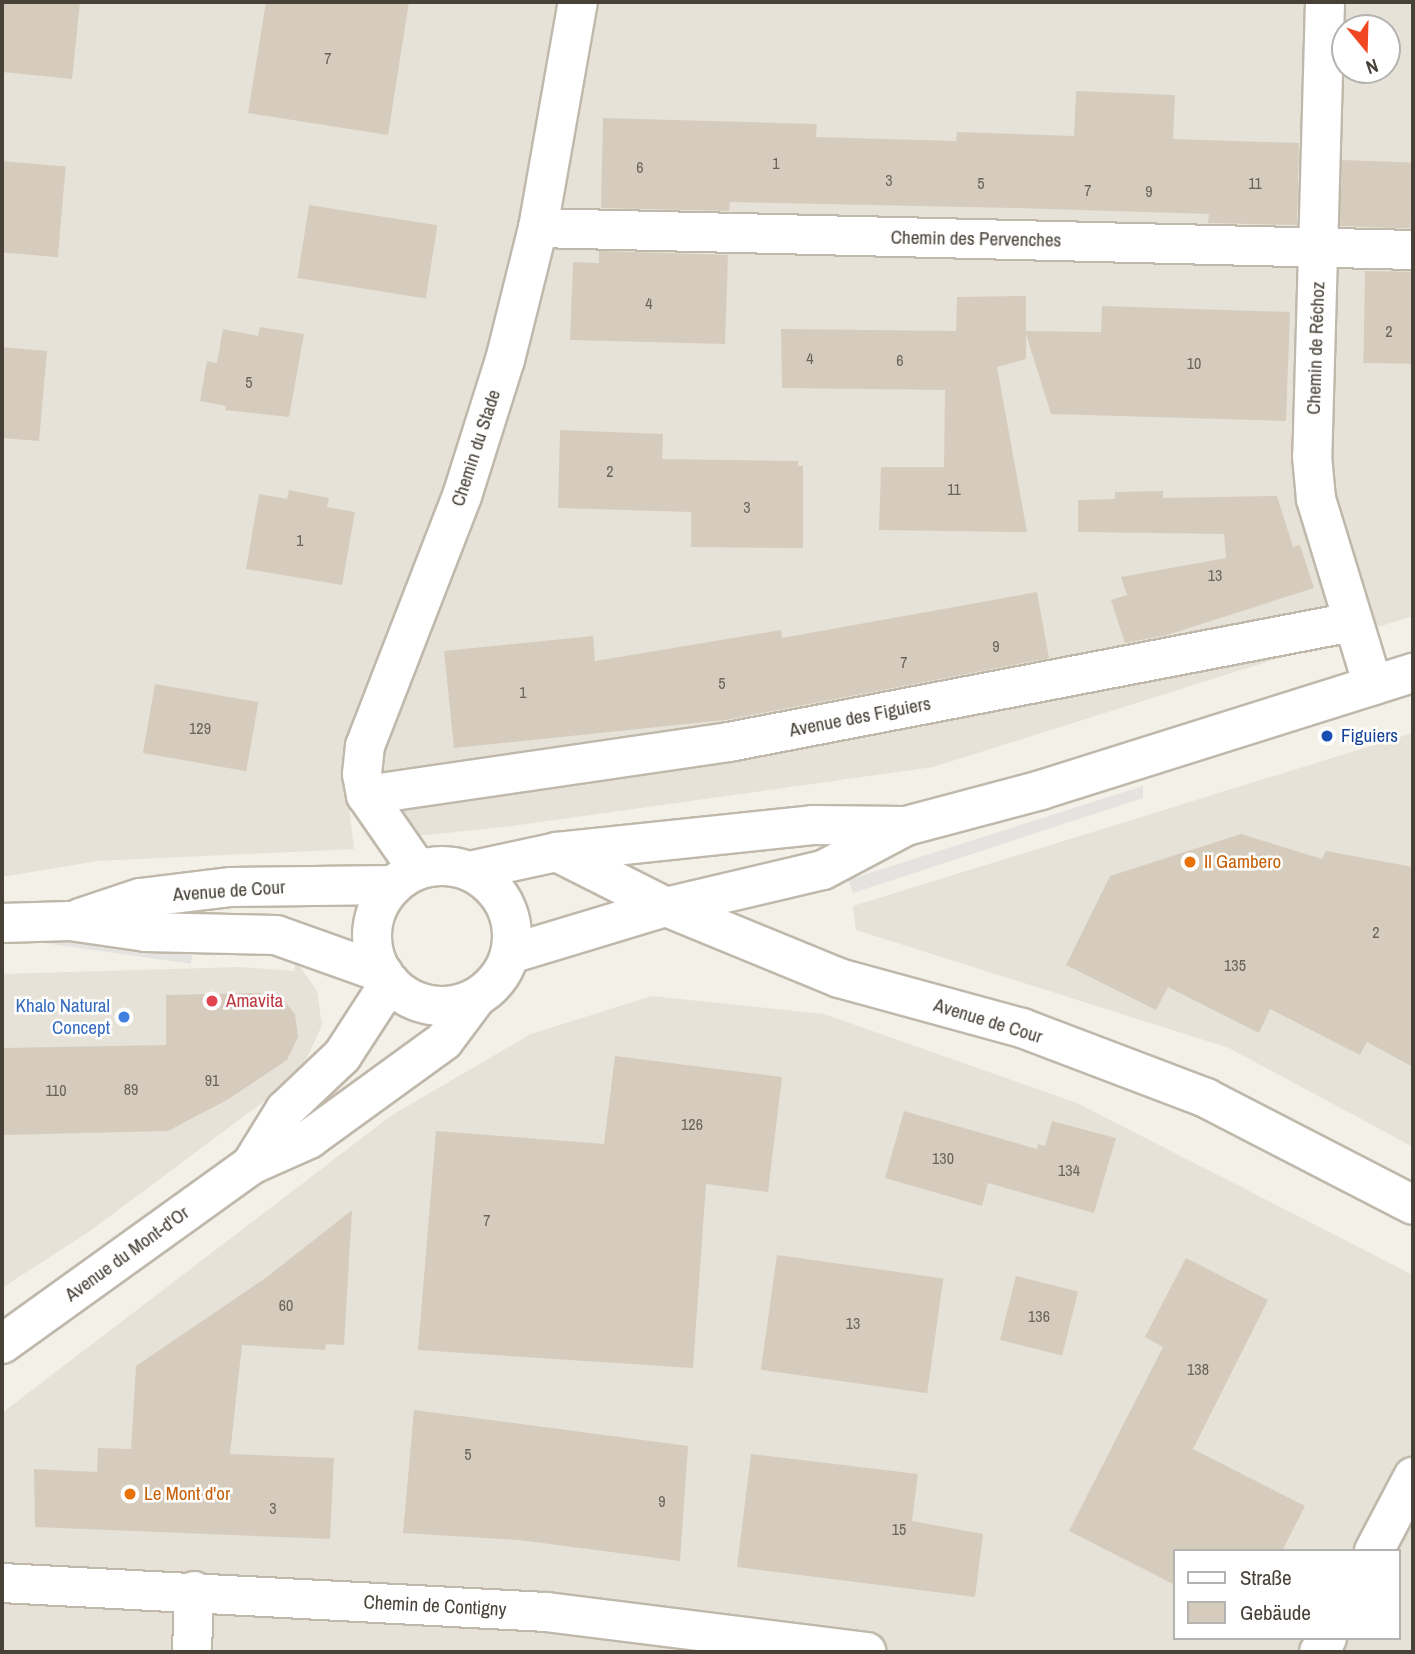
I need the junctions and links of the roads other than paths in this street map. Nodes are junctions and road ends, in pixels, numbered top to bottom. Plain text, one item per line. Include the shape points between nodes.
1 (578, 2) edge
2 (1325, 2) edge
3 (538, 228) junction
4 (1320, 247) junction
5 (1413, 250) edge
6 (1352, 622) junction
7 (1413, 673) edge
8 (1373, 686) junction
9 (366, 795) junction
10 (906, 827) junction
11 (557, 852) junction
12 (469, 871) junction
13 (405, 878) junction
14 (666, 907) junction
15 (70, 921) junction
16 (2, 923) edge
17 (510, 954) junction
18 (386, 978) junction
19 (475, 998) junction
20 (251, 1164) junction
21 (1413, 1205) edge
22 (2, 1344) edge
23 (1413, 1477) edge
24 (1375, 1549) edge
25 (2, 1583) edge
26 (194, 1591) junction
27 (192, 1652) edge
28 (867, 1652) edge

1 - 3 street, Chemin du Stade
2 - 4 street, Chemin de Réchoz
3 - 4 street, Chemin des Pervenches
3 - 9 street, Chemin du Stade via 505,360 462,496 365,746 362,774
4 - 5 street, Chemin des Pervenches
4 - 6 street, Chemin de Réchoz via 1312,456 1316,499
6 - 8 street, Chemin de Réchoz
6 - 9 street, Avenue des Figuiers via 729,741
7 - 8 street
8 - 10 street via 1041,790
9 - 13 street
10 - 11 street via 813,825
10 - 14 street via 823,870
11 - 12 street
11 - 14 street, Avenue de Cour
12 - 13 street via 452,866
12 - 17 street via 486,881 509,914
13 - 15 street, Avenue de Cour via 232,887 140,898
13 - 18 street via 379,905 373,928 374,951
14 - 17 street
14 - 21 street, Avenue de Cour via 839,978 1022,1028 1206,1097
15 - 16 street, Avenue de Cour
15 - 18 street, Avenue de Cour via 146,932 276,935
17 - 19 street via 500,976
18 - 19 street via 408,996 430,1004 453,1005
18 - 20 street, Avenue du Mont-d'Or via 342,1056 285,1110
19 - 20 street, Avenue du Mont-d'Or via 444,1041 309,1139
20 - 22 street, Avenue du Mont-d'Or
23 - 24 street
25 - 26 street, Chemin de Contigny
26 - 27 street
26 - 28 street, Chemin de Contigny via 546,1612

